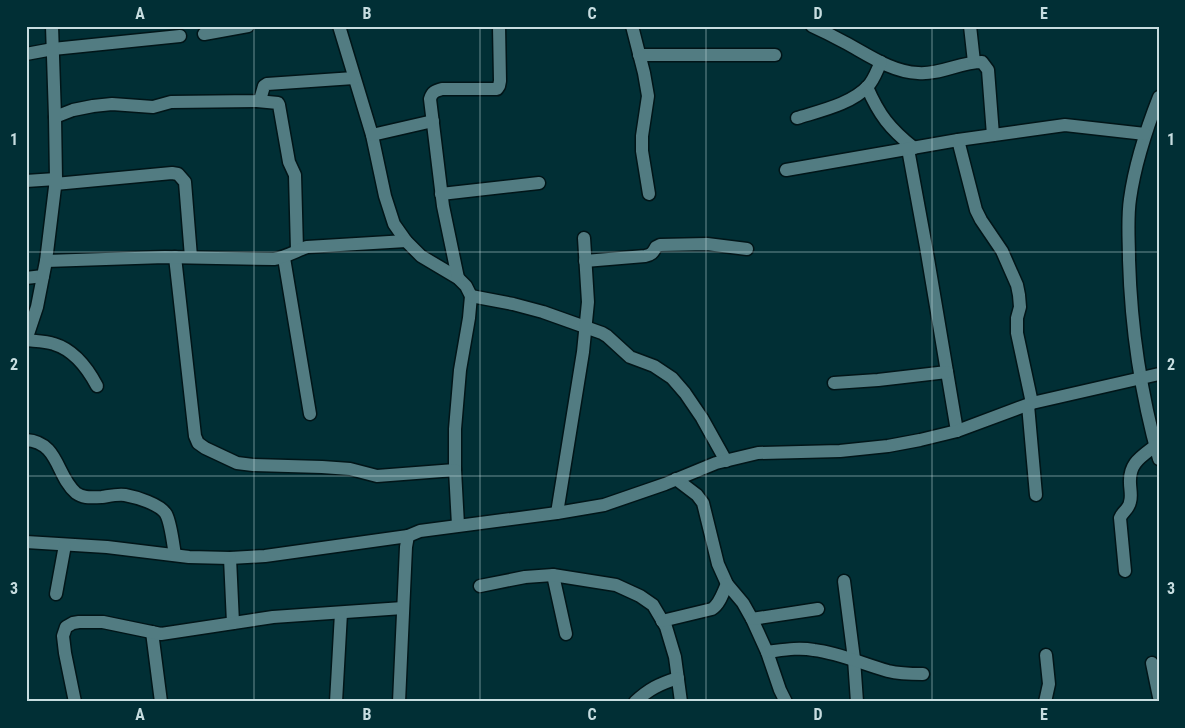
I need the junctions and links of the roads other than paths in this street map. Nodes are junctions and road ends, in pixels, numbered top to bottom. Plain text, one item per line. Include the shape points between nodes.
1 (52, 26) edge
2 (248, 26) edge
3 (338, 26) edge
4 (499, 26) edge
5 (632, 26) edge
6 (812, 26) edge
7 (970, 26) edge
8 (204, 34) dead end
9 (180, 36) dead end
10 (53, 49) junction
11 (26, 54) edge
12 (639, 55) junction
13 (775, 55) dead end
14 (881, 62) junction
15 (974, 62) junction
16 (354, 78) junction
17 (867, 87) junction
18 (1159, 97) edge
19 (257, 101) junction
20 (55, 117) junction
21 (797, 118) dead end
22 (433, 121) junction
23 (993, 134) junction
24 (1145, 134) junction
25 (372, 135) junction
26 (958, 140) junction
27 (911, 148) junction
28 (786, 170) dead end
29 (26, 181) edge
30 (56, 181) junction
31 (539, 183) dead end
32 (441, 194) junction
33 (649, 194) dead end
34 (584, 238) dead end
35 (406, 241) junction
36 (747, 249) dead end
37 (297, 250) junction
38 (175, 257) junction
39 (190, 257) junction
40 (284, 258) junction
41 (46, 261) junction
42 (585, 261) junction
43 (43, 276) junction
44 (26, 278) edge
45 (458, 278) junction
46 (471, 296) junction
47 (586, 328) junction
48 (26, 340) edge
49 (947, 372) junction
50 (1159, 374) edge
51 (1140, 378) junction
52 (834, 383) dead end
53 (97, 386) dead end
54 (1030, 404) junction
55 (310, 414) dead end
56 (957, 431) junction
57 (26, 440) edge
58 (1155, 446) junction
59 (1159, 459) edge
60 (726, 461) junction
61 (455, 470) junction
62 (676, 479) junction
63 (1036, 496) dead end
64 (557, 513) junction
65 (458, 525) junction
66 (408, 536) junction
67 (26, 542) edge
68 (65, 545) junction
69 (175, 555) junction
70 (230, 558) junction
71 (1125, 571) dead end
72 (553, 575) junction
73 (844, 581) dead end
74 (727, 584) junction
75 (480, 586) dead end
76 (56, 594) dead end
77 (403, 608) junction
78 (818, 609) dead end
79 (341, 613) junction
80 (752, 618) junction
81 (662, 621) junction
82 (233, 623) junction
83 (152, 632) junction
84 (566, 634) dead end
85 (767, 652) junction
86 (1046, 655) dead end
87 (854, 659) junction
88 (1152, 663) dead end
89 (923, 674) dead end
90 (678, 678) junction
91 (1159, 697) edge
92 (75, 702) edge
93 (161, 702) edge
94 (336, 702) edge
95 (400, 702) edge
96 (635, 702) edge
97 (681, 702) edge
98 (786, 702) edge
99 (857, 702) edge
100 (1045, 702) edge

1 - 10 street
2 - 8 street
3 - 16 street
4 - 22 street via 497,89 435,91 430,99
5 - 12 street
6 - 14 street
7 - 15 street
9 - 10 street
10 - 11 street
10 - 20 street
12 - 13 street
12 - 33 street via 648,96 642,151
14 - 15 street via 918,73
14 - 17 street
15 - 23 street via 982,62 988,70
16 - 19 street via 267,84
16 - 25 street
17 - 21 street via 850,100
17 - 27 street via 885,121
18 - 24 street
19 - 20 street via 171,102 153,107 112,104 73,110
19 - 37 street via 279,104 294,175
20 - 30 street
22 - 25 street
22 - 32 street
23 - 24 street via 1065,124
23 - 26 street
24 - 51 street via 1135,170 1128,239 1130,298
25 - 35 street via 385,196 394,224
26 - 27 street
26 - 54 street via 976,210 1002,251 1017,285 1020,307 1017,333
27 - 28 street
27 - 49 street
29 - 30 street
30 - 39 street via 178,174 185,182
30 - 41 street
31 - 32 street
32 - 45 street
34 - 42 street
35 - 37 street via 325,245
35 - 45 street via 421,256
36 - 42 street via 707,244 660,246 650,255
37 - 40 street
38 - 39 street
38 - 41 street
38 - 61 street via 193,426 198,443 237,463 252,465 350,469 377,476
39 - 40 street
40 - 55 street
41 - 43 street
42 - 47 street
43 - 44 street
43 - 48 street
45 - 46 street
46 - 47 street via 543,312
46 - 61 street via 460,370
47 - 60 street via 602,333 630,357 654,366 672,378 702,418
47 - 64 street
48 - 53 street via 54,344 75,356
49 - 52 street
49 - 56 street
50 - 51 street
51 - 54 street
51 - 58 street
54 - 56 street
54 - 63 street
56 - 60 street via 888,446 758,453
57 - 69 street via 40,442 46,447 69,485 81,496 123,495 163,510
58 - 59 street
58 - 71 street via 1138,459 1129,475 1130,503 1120,518
60 - 62 street
61 - 65 street
62 - 64 street via 604,505
62 - 74 street via 703,503 718,564
64 - 65 street
65 - 66 street
66 - 70 street
66 - 77 street
67 - 68 street
68 - 69 street
68 - 76 street
69 - 70 street
70 - 82 street
72 - 75 street
72 - 81 street via 616,585 653,605
72 - 84 street
73 - 87 street
74 - 80 street
74 - 81 street via 720,601 712,609
77 - 79 street
77 - 95 street
78 - 80 street
79 - 82 street
79 - 94 street
80 - 85 street
81 - 90 street via 675,657
82 - 83 street via 172,633
83 - 92 street via 103,622 79,622 66,627 63,636 65,653
83 - 93 street
85 - 87 street via 808,649
85 - 98 street
86 - 100 street via 1049,684
87 - 89 street via 889,671
87 - 99 street
88 - 91 street
90 - 96 street via 648,690
90 - 97 street

